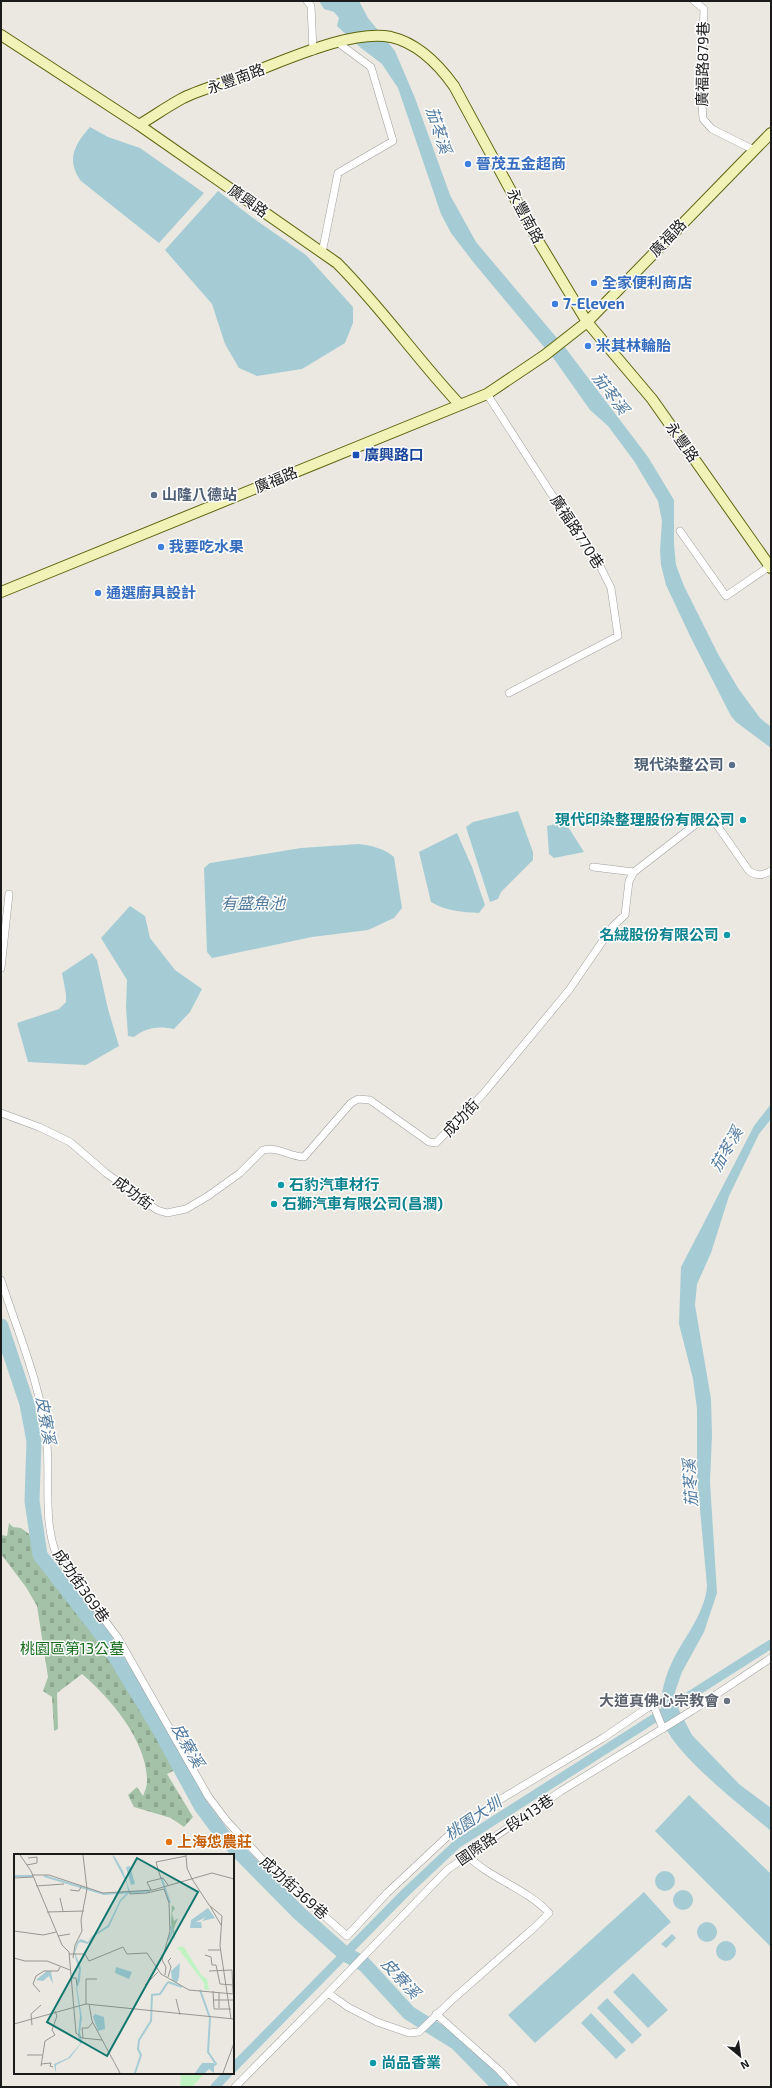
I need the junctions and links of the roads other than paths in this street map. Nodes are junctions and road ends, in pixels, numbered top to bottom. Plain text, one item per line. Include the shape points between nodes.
1 (307, 1) edge
2 (694, 1) edge
3 (1, 35) edge
4 (338, 42) junction
5 (313, 51) junction
6 (139, 125) junction
7 (771, 133) edge
8 (754, 150) junction
9 (322, 253) junction
10 (587, 322) junction
11 (487, 394) junction
12 (460, 405) junction
13 (680, 531) dead end
14 (770, 567) edge
15 (1, 592) edge
16 (509, 693) dead end
17 (593, 867) dead end
18 (771, 870) edge
19 (634, 872) junction
20 (9, 894) dead end
21 (1, 968) edge
22 (1, 1113) edge
23 (1, 1280) edge
24 (771, 1658) edge
25 (663, 1729) junction
26 (467, 1855) junction
27 (328, 1993) junction
28 (435, 2016) junction
29 (235, 2087) edge
30 (515, 2087) edge

1 - 5 street via 311,6
2 - 8 street, 廣福路879巷 via 704,9 701,91 703,119 712,129
3 - 6 street, 廣興路
4 - 5 street, 永豐南路
4 - 9 street via 371,67 393,141 338,173
4 - 10 street, 永豐南路 via 378,36 403,40 440,66
5 - 6 street, 永豐南路 via 184,98
6 - 9 street, 廣興路
7 - 8 street, 廣福路
8 - 10 street, 廣福路
9 - 12 street, 廣興路 via 337,263 358,284
10 - 11 street, 廣福路 via 545,355
10 - 14 street, 永豐路 via 652,399
11 - 12 street, 廣福路
11 - 16 street, 廣福路770巷 via 596,558 611,588 618,636
12 - 15 street, 廣福路
13 - 14 street via 726,596
17 - 19 street
18 - 19 street via 763,875 756,875 750,871 712,818 705,817
19 - 22 street, 成功街 via 629,881 624,915 613,926 569,990 488,1088 436,1143 429,1142 370,1100 358,1099 351,1103 304,1157 275,1150 263,1150 240,1173 208,1196 186,1209 167,1214 157,1210 106,1173 70,1142
20 - 21 street
23 - 25 street, 成功街369巷 via 36,1385 47,1443 52,1545 57,1556 118,1638 208,1796 226,1820 273,1871 347,1936 387,1893 449,1835 496,1802 603,1738 653,1704
24 - 25 street, 國際路一段413巷
25 - 26 street, 國際路一段413巷 via 561,1791
26 - 27 street, 國際路一段413巷 via 428,1888
26 - 28 street via 475,1864 509,1883 549,1913
27 - 28 street via 348,2007 408,2033 419,2032
27 - 29 street
28 - 30 street via 499,2070

